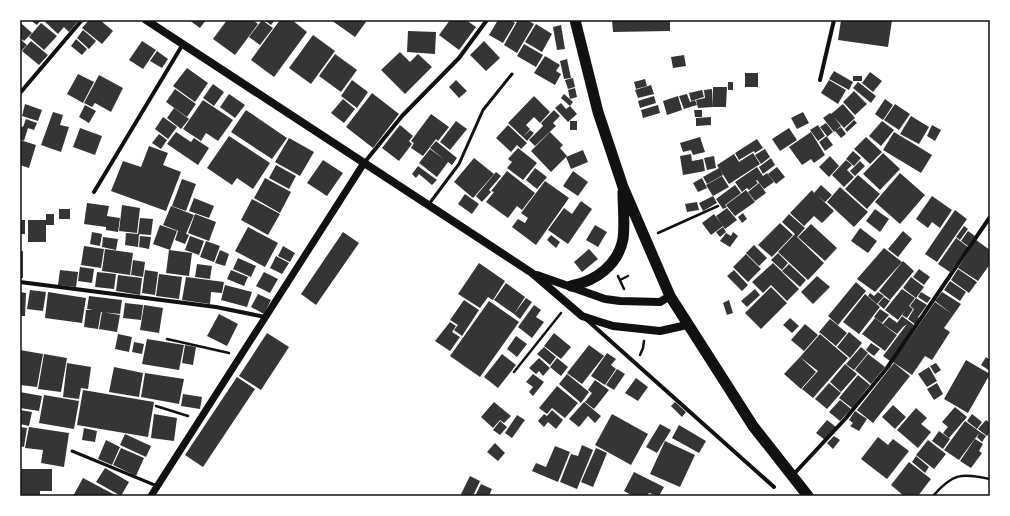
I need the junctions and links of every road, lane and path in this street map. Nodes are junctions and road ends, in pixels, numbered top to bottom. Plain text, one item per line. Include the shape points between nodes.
1 (82, 20) edge
2 (146, 20) edge
3 (487, 20) edge
4 (575, 20) edge
5 (834, 20) edge
6 (183, 44) junction
7 (512, 74) dead end
8 (820, 80) dead end
9 (20, 93) edge
10 (364, 163) junction
11 (624, 188) junction
12 (94, 192) dead end
13 (428, 205) junction
14 (718, 206) dead end
15 (990, 217) edge
16 (644, 239) junction
17 (532, 273) junction
18 (628, 276) dead end
19 (20, 282) edge
20 (571, 286) junction
21 (625, 292) dead end
22 (670, 296) junction
23 (568, 304) junction
24 (582, 316) junction
25 (265, 317) junction
26 (687, 324) junction
27 (644, 338) dead end
28 (167, 339) dead end
29 (240, 356) junction
30 (639, 359) dead end
31 (514, 372) dead end
32 (156, 406) dead end
33 (200, 420) junction
34 (72, 451) dead end
35 (791, 477) junction
36 (990, 479) edge
37 (157, 486) junction
38 (774, 487) dead end
39 (151, 496) edge
40 (808, 496) edge
41 (933, 496) edge

1 - 9 street
2 - 6 main road
3 - 10 street via 459,58 402,116
4 - 11 highway via 598,112
5 - 8 street
6 - 10 main road
6 - 12 street
7 - 13 lane via 483,110 459,164
10 - 13 main road
10 - 25 street
11 - 16 highway
11 - 20 highway via 623,239 617,256 604,272
13 - 17 main road
14 - 16 path
15 - 35 street via 888,368
16 - 22 highway
17 - 20 main road
17 - 23 main road
18 - 21 path via 620,280
19 - 25 street via 216,307
20 - 22 main road via 605,299 620,301 660,302
22 - 26 highway
23 - 24 main road
23 - 31 path
24 - 26 main road via 613,326 660,331
24 - 38 street
25 - 29 street
26 - 35 highway via 753,426
27 - 30 path
28 - 29 path
29 - 33 street
32 - 33 path
33 - 37 street
34 - 37 lane
35 - 40 highway
36 - 41 path via 965,475 955,477 944,483
37 - 39 street

